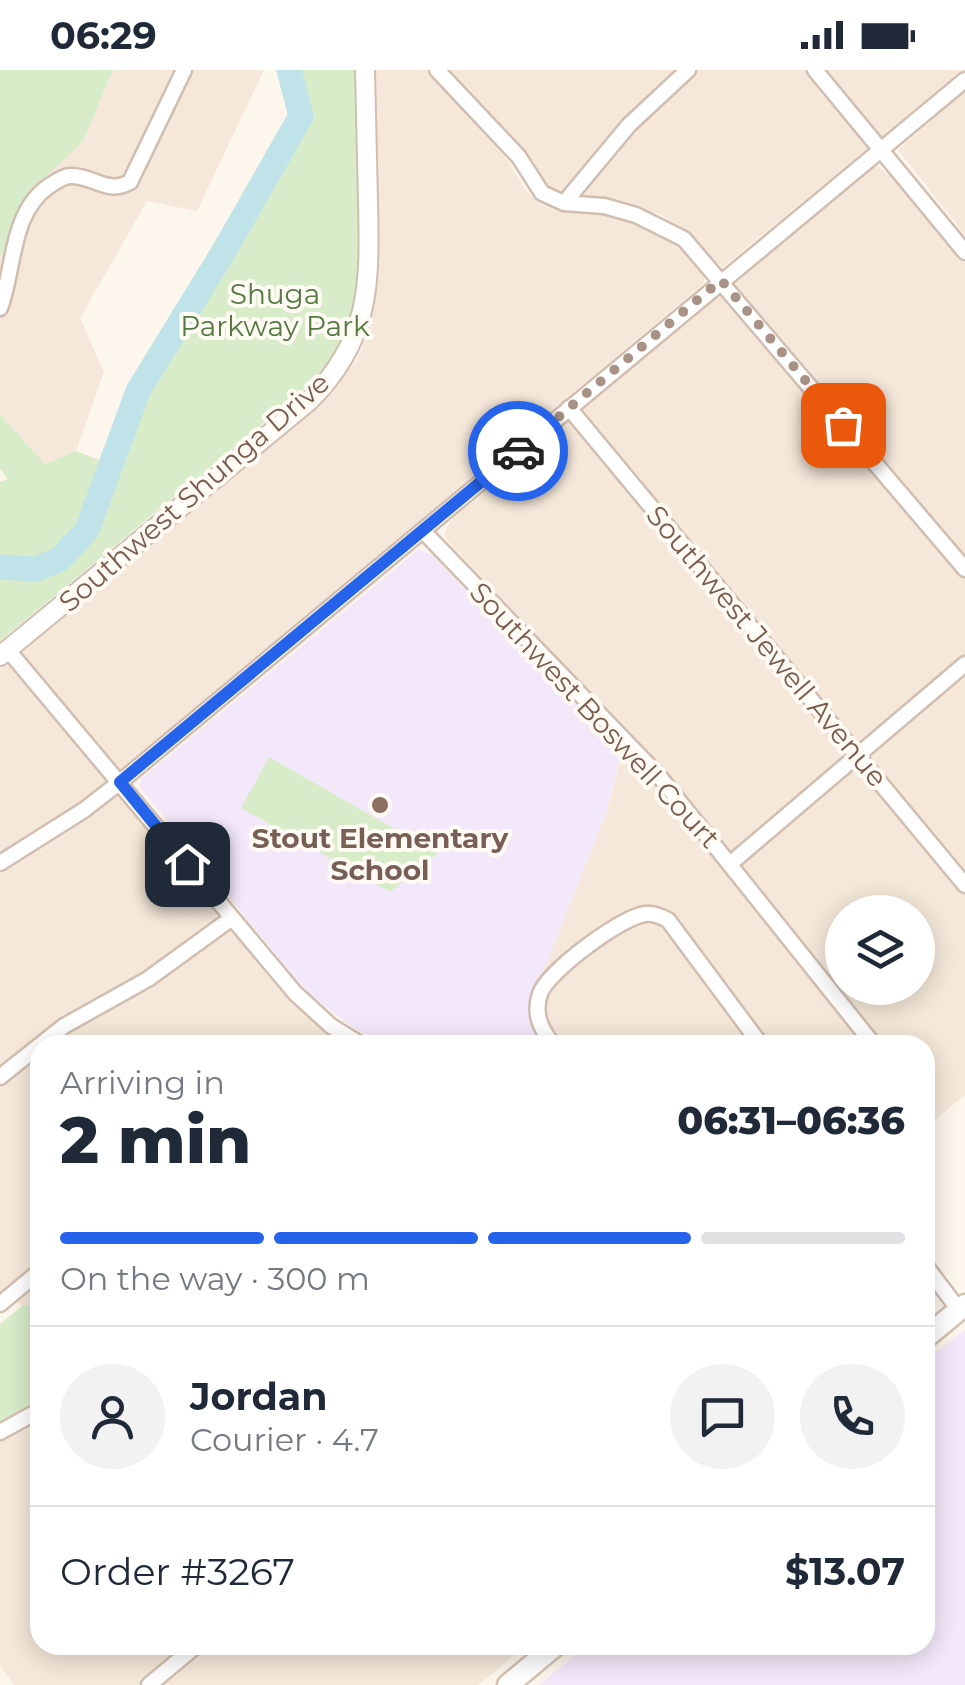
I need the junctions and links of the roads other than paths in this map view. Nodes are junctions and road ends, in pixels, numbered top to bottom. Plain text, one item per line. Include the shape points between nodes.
1 (184, 70) edge
2 (366, 70) edge
3 (437, 70) edge
4 (688, 70) edge
5 (815, 70) edge
6 (965, 80) edge
7 (881, 150) junction
8 (564, 203) junction
9 (965, 252) edge
10 (721, 280) junction
11 (0, 308) edge
12 (569, 408) junction
13 (423, 531) junction
14 (965, 569) edge
15 (4, 653) edge
16 (965, 664) edge
17 (857, 754) junction
18 (120, 782) junction
19 (0, 863) edge
20 (730, 863) junction
21 (965, 885) edge
22 (232, 918) junction
23 (53, 1035) edge
24 (342, 1035) edge
25 (546, 1035) edge
26 (754, 1035) edge
27 (866, 1035) edge
28 (30, 1053) edge
29 (0, 1077) edge
30 (935, 1277) edge
31 (30, 1279) edge
32 (0, 1304) edge
33 (962, 1308) edge
34 (935, 1330) edge
35 (30, 1416) edge
36 (0, 1432) edge
37 (185, 1655) edge
38 (544, 1655) edge
39 (150, 1685) edge
40 (508, 1685) edge

1 - 11 street via 130,182 111,188 70,176 30,204
2 - 15 street, Southwest Shunga Drive via 370,268 364,314 344,359 309,401
3 - 8 street via 519,158 542,193
4 - 8 street
5 - 7 street
6 - 7 street
7 - 9 street
7 - 10 street
8 - 10 street via 636,214 671,230
10 - 12 street
10 - 14 street
12 - 13 street
12 - 17 street, Southwest Jewell Avenue
13 - 18 street
13 - 20 street, Southwest Boswell Court via 658,776
15 - 18 street
16 - 17 street
17 - 20 street
17 - 21 street, Southwest Jewell Avenue
18 - 19 street
18 - 22 street
20 - 27 street, Southwest Boswell Court
22 - 23 street via 148,980
22 - 24 street via 307,1006
25 - 26 street via 538,998 549,977 631,918 651,914 668,920
28 - 29 street
30 - 33 street
31 - 32 street
33 - 34 main road
35 - 36 street
37 - 39 street
38 - 40 main road

